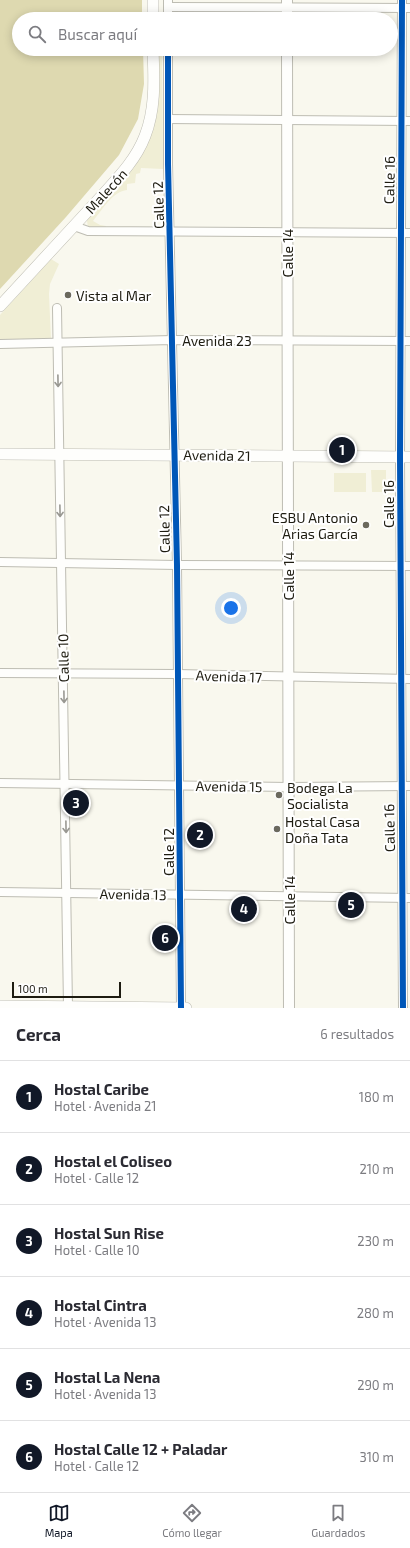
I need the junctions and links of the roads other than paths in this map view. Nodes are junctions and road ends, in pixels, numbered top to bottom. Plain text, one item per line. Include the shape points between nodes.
1 (153, 0) edge
2 (168, 3) edge
3 (287, 4) edge
4 (404, 6) edge
5 (153, 12) edge
6 (153, 56) edge
7 (168, 56) edge
8 (287, 56) edge
9 (168, 119) junction
10 (287, 120) junction
11 (406, 121) edge
12 (74, 226) junction
13 (171, 231) junction
14 (287, 232) junction
15 (401, 232) junction
16 (410, 233) edge
17 (0, 306) edge
18 (57, 308) dead end
19 (173, 340) junction
20 (288, 340) junction
21 (400, 341) junction
22 (410, 341) edge
23 (58, 342) junction
24 (0, 344) edge
25 (0, 454) edge
26 (59, 454) junction
27 (175, 454) junction
28 (288, 456) junction
29 (405, 457) edge
30 (0, 562) edge
31 (61, 562) junction
32 (177, 564) junction
33 (288, 564) junction
34 (400, 566) junction
35 (410, 566) edge
36 (0, 673) edge
37 (63, 674) junction
38 (178, 674) junction
39 (288, 677) junction
40 (400, 679) junction
41 (410, 679) edge
42 (0, 783) edge
43 (65, 784) junction
44 (180, 785) junction
45 (401, 786) junction
46 (410, 786) edge
47 (289, 787) junction
48 (0, 892) edge
49 (67, 892) junction
50 (180, 895) junction
51 (289, 896) junction
52 (406, 898) edge
53 (0, 1006) edge
54 (68, 1007) edge
55 (181, 1008) edge
56 (186, 1008) edge
57 (289, 1008) edge
58 (403, 1008) edge

1 - 5 main road
2 - 3 street
3 - 4 street
4 - 11 street, Calle 16
6 - 12 main road, Malecón via 153,103 145,136 132,161
7 - 9 street, Calle 12
8 - 10 street, Calle 14
9 - 10 street
9 - 13 street, Calle 12
10 - 11 street
10 - 14 street, Calle 14
11 - 15 street, Calle 16
12 - 13 street via 88,232
12 - 17 main road, Malecón
13 - 14 street
13 - 19 street, Calle 12
14 - 15 street
14 - 20 street, Calle 14
15 - 16 street
15 - 21 street, Calle 16
18 - 23 street, Calle 10
19 - 20 street, Avenida 23
19 - 23 street, Avenida 23
19 - 27 street, Calle 12
20 - 21 street, Avenida 23
20 - 28 street, Calle 14
21 - 22 street, Avenida 23
21 - 29 street, Calle 16
23 - 24 street, Avenida 23
23 -> 26 street, Calle 10
25 - 26 main road, Avenida 21
26 - 27 main road, Avenida 21
26 -> 31 street, Calle 10
27 - 28 main road, Avenida 21
27 - 32 street, Calle 12
28 - 29 main road, Avenida 21
28 - 33 street, Calle 14
29 - 34 street, Calle 16
30 - 31 street
31 - 32 street
31 - 37 street, Calle 10
32 - 33 street
32 - 38 street, Calle 12
33 - 34 street
33 - 39 street, Calle 14
34 - 35 street
34 - 40 street, Calle 16
36 - 37 street, Avenida 17
37 - 38 street, Avenida 17
37 -> 43 street, Calle 10
38 - 39 street, Avenida 17
38 - 44 street, Calle 12
39 - 40 street, Avenida 17
39 - 47 street, Calle 14
40 - 41 street, Avenida 17
40 - 45 street, Calle 16
42 - 43 street, Avenida 15
43 - 44 street, Avenida 15
43 -> 49 street, Calle 10
44 - 47 street, Avenida 15
44 - 50 street, Calle 12
45 - 46 street, Avenida 15
45 - 47 street, Avenida 15
45 - 52 street, Calle 16
47 - 51 street, Calle 14
48 - 49 street, Avenida 13
49 - 50 street, Avenida 13
49 - 54 street, Calle 10
50 - 51 street, Avenida 13
50 - 55 street, Calle 12
51 - 52 street, Avenida 13
51 - 57 street, Calle 14
52 - 58 street, Calle 16
53 - 54 main road
54 - 55 main road
55 - 56 main road

